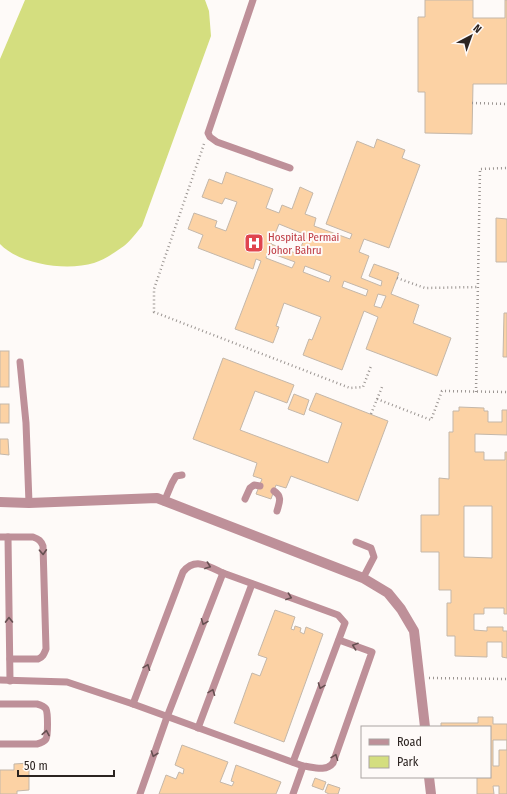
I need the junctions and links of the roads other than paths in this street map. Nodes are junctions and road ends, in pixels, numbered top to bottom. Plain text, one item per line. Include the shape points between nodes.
1 (253, 0) edge
2 (290, 168) dead end
3 (20, 362) dead end
4 (182, 474) dead end
5 (260, 486) dead end
6 (274, 491) dead end
7 (245, 499) dead end
8 (0, 502) edge
9 (164, 502) junction
10 (29, 503) junction
11 (276, 511) dead end
12 (0, 537) edge
13 (8, 537) junction
14 (356, 542) dead end
15 (223, 573) junction
16 (363, 578) junction
17 (252, 584) junction
18 (339, 640) junction
19 (10, 659) junction
20 (0, 680) edge
21 (10, 680) junction
22 (0, 704) edge
23 (134, 704) junction
24 (167, 717) junction
25 (425, 726) edge
26 (198, 728) junction
27 (0, 744) edge
28 (293, 762) junction
29 (303, 766) junction
30 (429, 778) edge
31 (296, 793) edge
32 (140, 794) edge
33 (431, 794) edge

1 - 2 lane via 208,133 217,142
3 - 10 lane via 26,422
4 - 9 lane via 176,476
5 - 7 lane via 254,485 250,488
6 - 11 lane via 280,498
8 - 10 street
9 - 10 street via 157,498
9 - 16 street
12 - 13 lane
19 -> 13 lane
13 -> 19 lane via 38,538 43,546 46,649 38,659
14 - 16 lane via 371,548 374,553
15 - 17 lane
23 -> 15 lane via 183,572 188,566 196,563
15 -> 24 lane
16 - 25 street via 388,593 414,632
17 -> 18 lane via 338,615 345,623
26 -> 17 lane
18 -> 28 lane
29 -> 18 lane via 327,768 333,763 372,652
19 - 21 lane
20 - 21 lane
21 - 23 lane via 67,682
27 -> 22 lane via 37,744 46,739 47,734 47,713 42,705
23 - 24 lane
24 - 26 lane
24 -> 32 lane
26 - 28 lane
28 - 29 lane
29 - 31 lane
30 - 33 street

